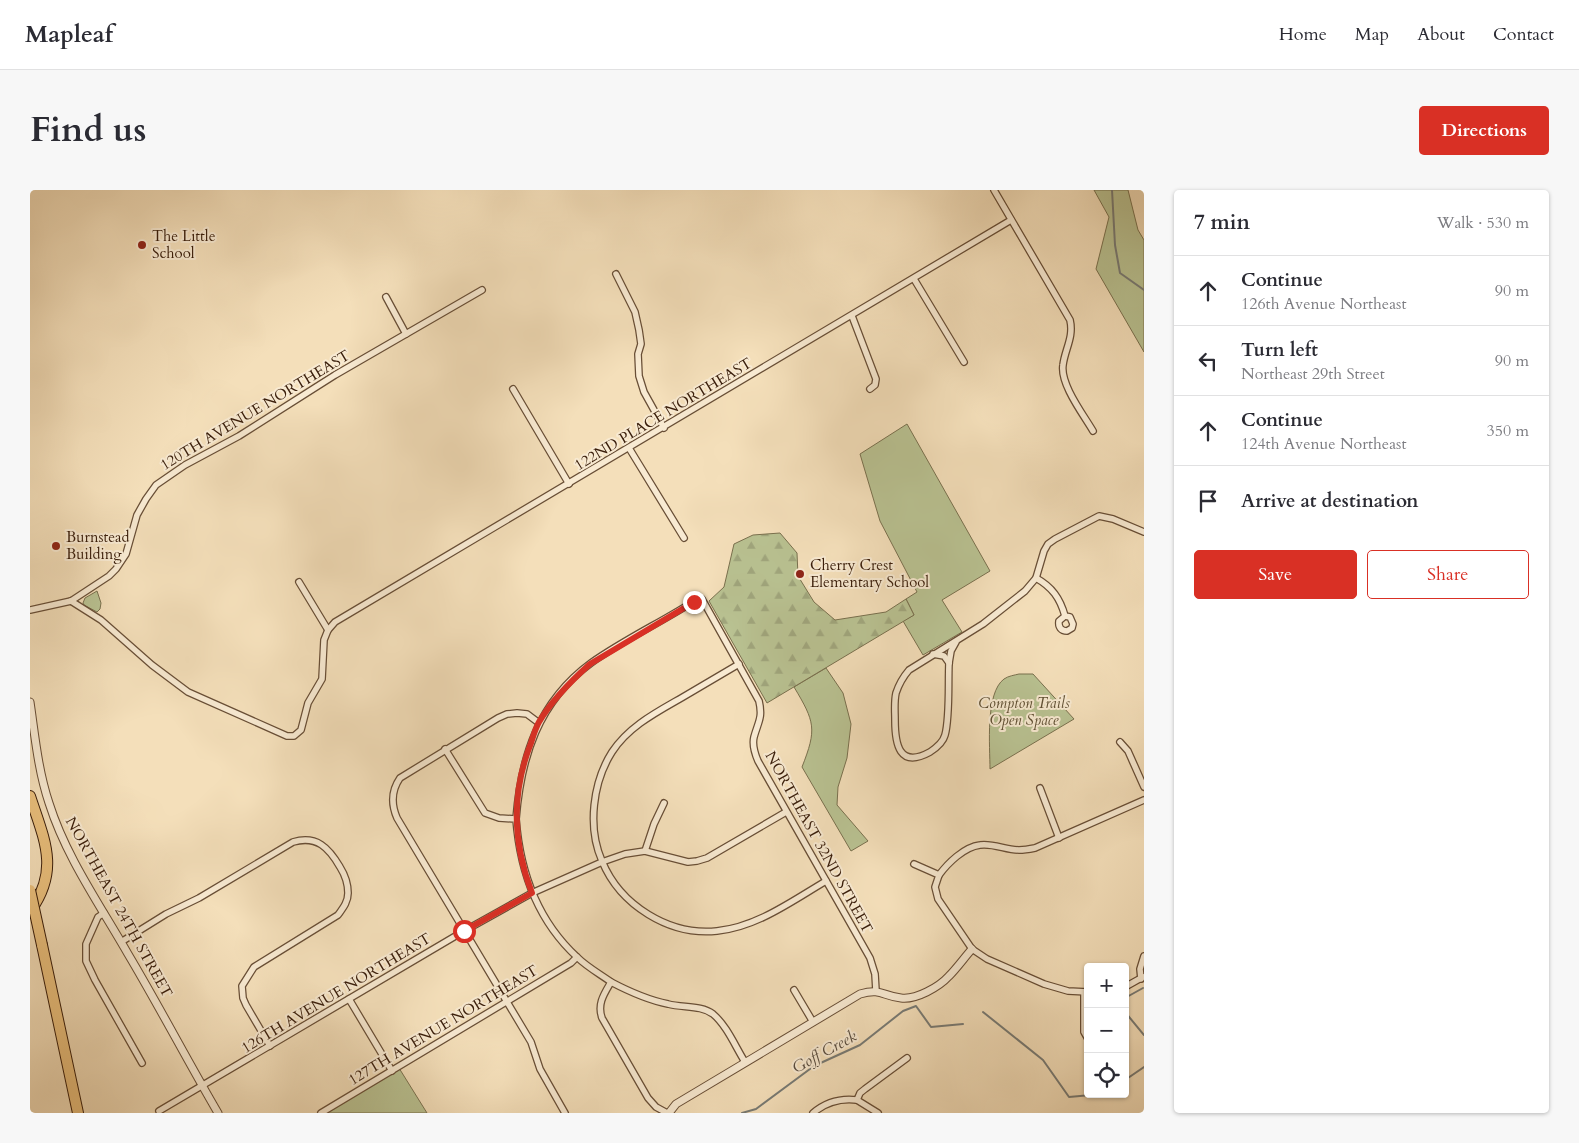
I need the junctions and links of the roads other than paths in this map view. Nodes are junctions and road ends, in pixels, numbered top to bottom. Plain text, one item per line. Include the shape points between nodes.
1 (994, 190) edge
2 (1011, 220) junction
3 (616, 274) dead end
4 (914, 279) junction
5 (482, 290) dead end
6 (386, 297) dead end
7 (852, 316) junction
8 (406, 334) junction
9 (964, 362) dead end
10 (513, 389) dead end
11 (870, 389) dead end
12 (664, 428) junction
13 (1093, 431) dead end
14 (629, 448) junction
15 (569, 484) junction
16 (1144, 532) edge
17 (684, 538) dead end
18 (1036, 578) junction
19 (299, 582) dead end
20 (71, 601) junction
21 (30, 610) edge
22 (1065, 616) dead end
23 (328, 630) junction
24 (956, 642) junction
25 (933, 654) junction
26 (949, 663) junction
27 (739, 664) junction
28 (30, 702) edge
29 (539, 722) junction
30 (1120, 742) dead end
31 (445, 749) junction
32 (1144, 787) edge
33 (1040, 788) dead end
34 (30, 796) edge
35 (1144, 800) edge
36 (664, 804) dead end
37 (786, 812) junction
38 (516, 819) junction
39 (1059, 838) junction
40 (645, 851) junction
41 (602, 862) junction
42 (914, 864) dead end
43 (938, 875) junction
44 (826, 881) junction
45 (30, 890) edge
46 (532, 893) junction
47 (30, 911) edge
48 (104, 913) junction
49 (464, 931) junction
50 (121, 942) junction
51 (972, 949) junction
52 (1144, 956) edge
53 (577, 957) junction
54 (1142, 978) edge
55 (611, 982) junction
56 (1129, 985) edge
57 (794, 990) dead end
58 (876, 991) junction
59 (1084, 992) edge
60 (349, 999) junction
61 (507, 1002) junction
62 (813, 1022) junction
63 (270, 1046) junction
64 (907, 1058) dead end
65 (745, 1062) junction
66 (142, 1063) dead end
67 (392, 1071) junction
68 (202, 1086) junction
69 (857, 1100) junction
70 (159, 1111) dead end
71 (78, 1113) edge
72 (218, 1113) edge
73 (321, 1113) edge
74 (565, 1113) edge
75 (668, 1113) edge
76 (813, 1113) edge
77 (878, 1113) edge

1 - 2 street
2 - 4 street, 122ND PLACE NORTHEAST
2 - 13 street via 1070,320 1072,330 1063,377
3 - 12 street via 635,312 644,392
4 - 7 street, 122ND PLACE NORTHEAST
4 - 9 street
5 - 8 street, 120TH AVENUE NORTHEAST
6 - 8 street
7 - 11 street via 876,379
7 - 12 street, 122ND PLACE NORTHEAST
8 - 20 street, 120TH AVENUE NORTHEAST via 156,485 137,515 126,554 116,569
10 - 15 street
12 - 14 street, 122ND PLACE NORTHEAST
14 - 15 street, 122ND PLACE NORTHEAST
14 - 17 street
15 - 23 street, 122ND PLACE NORTHEAST via 335,622
16 - 18 street via 1099,516 1048,544
18 - 22 street via 1053,590
18 - 24 street via 1002,610
19 - 23 street
20 - 21 street, 120TH AVENUE NORTHEAST
20 - 23 street via 101,620 188,692 287,736 294,736 301,730 308,703 322,679 324,640
24 - 25 street
24 - 26 street
25 - 26 street via 944,656
25 - 26 street via 909,670 896,695 895,737 897,747 907,756 926,754 944,736
27 - 29 street, NORTHEAST 32ND STREET via 702,599 696,600 590,664 559,695
27 - 37 street, NORTHEAST 32ND STREET via 761,710 754,738 758,761
27 - 41 street via 643,720 613,751 598,784 594,809
28 - 48 street, NORTHEAST 24TH STREET via 48,802 59,830
29 - 31 street via 527,714 507,714
29 - 38 street via 518,787
30 - 32 street via 1128,751
31 - 38 street via 485,813
31 - 49 street via 400,778 393,793 394,810
33 - 39 street
34 - 47 highway via 46,848 48,866 44,886
35 - 39 street
36 - 40 street
37 - 40 street via 697,861 681,861
37 - 44 street, NORTHEAST 32ND STREET
38 - 46 street via 520,854
39 - 43 street via 1020,850 990,845 972,847
40 - 41 street, 126TH AVENUE NORTHEAST
41 - 44 street via 616,886 640,910 673,926 692,930 716,931 741,926
41 - 46 street, 126TH AVENUE NORTHEAST
42 - 43 street
43 - 51 street via 935,887 938,899
44 - 58 street, NORTHEAST 32ND STREET via 870,958
45 - 71 highway, bridge
46 - 49 street, 126TH AVENUE NORTHEAST
46 - 53 street via 554,930
48 - 50 street, NORTHEAST 24TH STREET
48 - 66 street via 98,917 86,944 86,961
49 - 60 street, 126TH AVENUE NORTHEAST
49 - 61 street
50 - 63 street via 293,842 310,840 323,844 344,875 347,900 338,915 254,968 242,986 246,1005
50 - 68 street, NORTHEAST 24TH STREET
51 - 58 street via 949,976 918,995 900,998
51 - 59 street via 1044,984
52 - 54 street via 1140,969
53 - 55 street
53 - 61 street, 127TH AVENUE NORTHEAST
54 - 56 street
55 - 65 street via 651,1000 711,1013 722,1023
55 - 75 street via 600,1002 602,1018 648,1098
57 - 62 street
58 - 62 street via 860,994
60 - 63 street, 126TH AVENUE NORTHEAST
60 - 67 street
61 - 67 street, 127TH AVENUE NORTHEAST
61 - 74 street via 531,1042 540,1069
62 - 65 street
63 - 68 street, 126TH AVENUE NORTHEAST
64 - 69 street via 864,1088
65 - 75 street via 676,1104
67 - 73 street, 127TH AVENUE NORTHEAST
68 - 70 street, 126TH AVENUE NORTHEAST
68 - 72 street, NORTHEAST 24TH STREET
69 - 76 street via 838,1100
69 - 77 street

